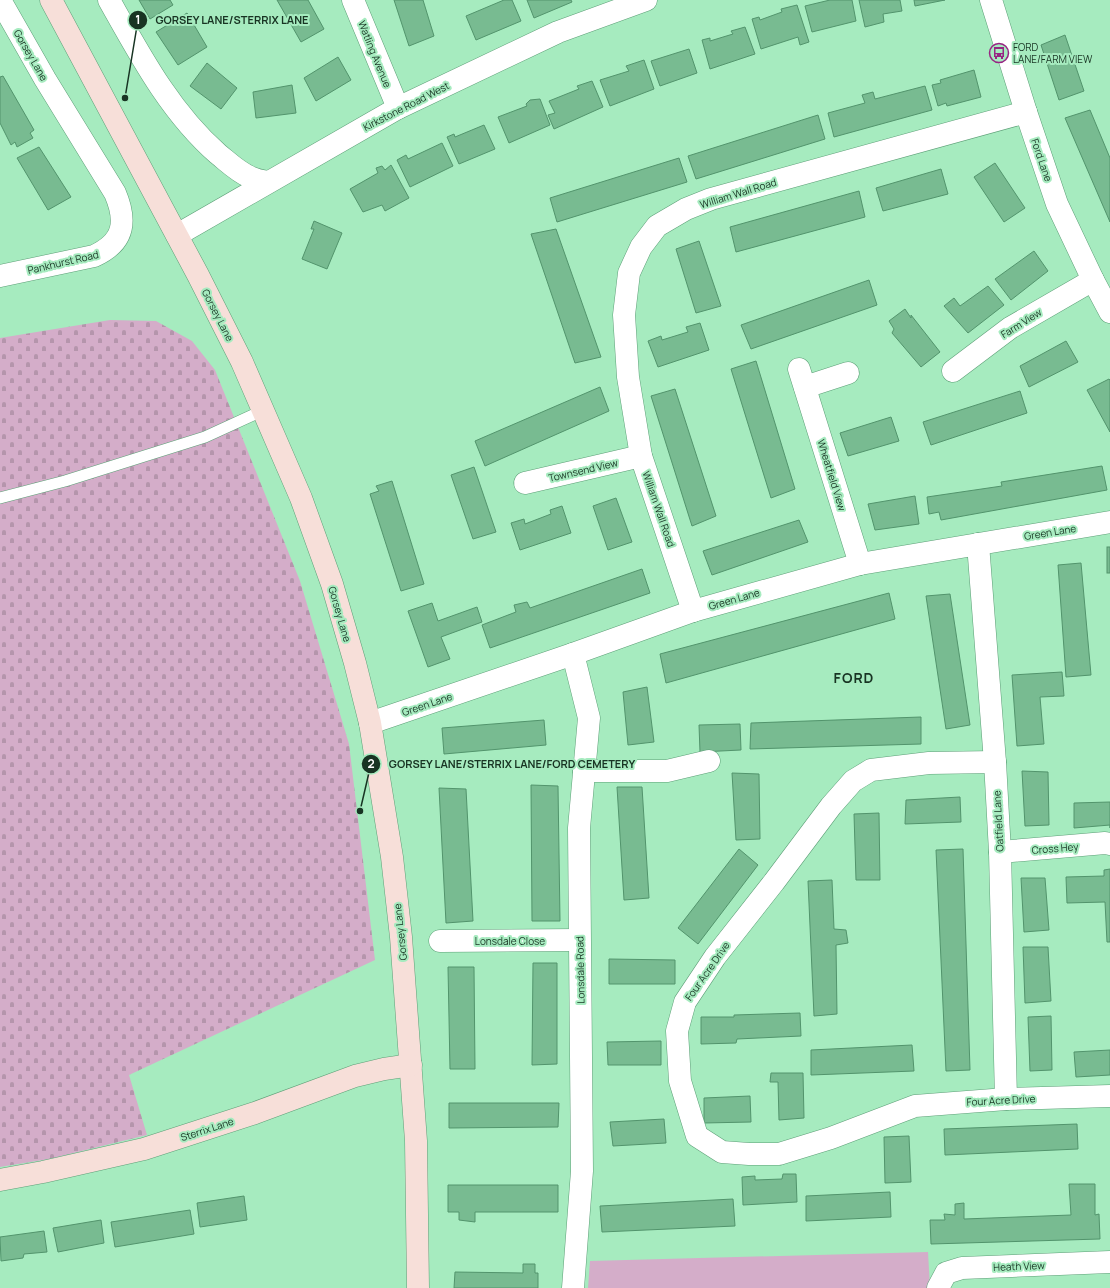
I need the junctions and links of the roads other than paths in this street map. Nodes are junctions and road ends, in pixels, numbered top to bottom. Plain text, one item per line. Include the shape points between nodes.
1 (0, 0) edge
2 (51, 0) edge
3 (109, 0) edge
4 (353, 0) edge
5 (646, 0) edge
6 (992, 0) edge
7 (398, 108) junction
8 (1026, 112) junction
9 (268, 182) junction
10 (177, 235) junction
11 (118, 236) joint
12 (0, 276) edge
13 (1093, 280) junction
14 (1110, 312) edge
15 (953, 371) dead end
16 (848, 373) dead end
17 (264, 410) junction
18 (641, 456) junction
19 (525, 483) dead end
20 (0, 498) edge
21 (1110, 522) edge
22 (978, 544) junction
23 (860, 564) junction
24 (693, 610) junction
25 (573, 654) junction
26 (370, 723) junction
27 (709, 761) dead end
28 (995, 762) junction
29 (584, 771) junction
30 (1110, 844) edge
31 (1000, 852) junction
32 (579, 940) junction
33 (440, 941) dead end
34 (411, 1065) junction
35 (1110, 1096) edge
36 (1006, 1099) junction
37 (0, 1180) edge
38 (1110, 1262) edge
39 (418, 1288) edge
40 (573, 1288) edge
41 (938, 1288) edge

1 - 11 street, Gorsey Lane via 115,193 123,224
2 - 10 main road, Gorsey Lane
3 - 9 street via 145,64 189,126 231,165 250,177
4 - 7 street, Watling Avenue
5 - 7 street, Kirkstone Road West via 558,32
6 - 8 street, Ford Lane
7 - 9 street, Kirkstone Road West
8 - 13 street, Ford Lane via 1057,204
8 - 18 street, William Wall Road via 711,200 686,209 657,226 641,247 629,274 624,315 628,377
9 - 10 street, Kirkstone Road West
10 - 17 main road, Gorsey Lane
11 - 12 street, Pankhurst Road via 105,251 94,256
13 - 14 street, Ford Lane
13 - 15 street, Farm View via 1010,328
16 - 23 street, Wheatfield View via 802,378
17 - 20 lane via 205,437 65,481
17 - 26 main road, Gorsey Lane via 301,498 332,584
18 - 19 street, Townsend View
18 - 24 street, William Wall Road
21 - 22 street, Green Lane
22 - 23 street, Green Lane
22 - 28 street, Oatfield Lane
23 - 24 street, Green Lane
24 - 25 street, Green Lane
25 - 26 street, Green Lane
25 - 29 street, Lonsdale Road via 589,718
26 - 34 main road, Gorsey Lane via 392,857
27 - 29 street via 667,771
28 - 31 street, Oatfield Lane
28 - 36 street, Four Acre Drive via 929,763 871,770 853,781 715,957 685,1002 677,1031 680,1081 697,1136 722,1152 779,1154 831,1138 915,1106
29 - 32 street, Lonsdale Road via 579,828
30 - 31 street, Cross Hey
31 - 36 street, Oatfield Lane
32 - 33 street, Lonsdale Close
32 - 40 street, Lonsdale Road via 582,1171
34 - 37 main road, Sterrix Lane via 384,1068 355,1076 255,1113 144,1149
34 - 39 main road, Gorsey Lane via 416,1141
35 - 36 street, Four Acre Drive
38 - 41 street, Heath View via 962,1268 946,1273

